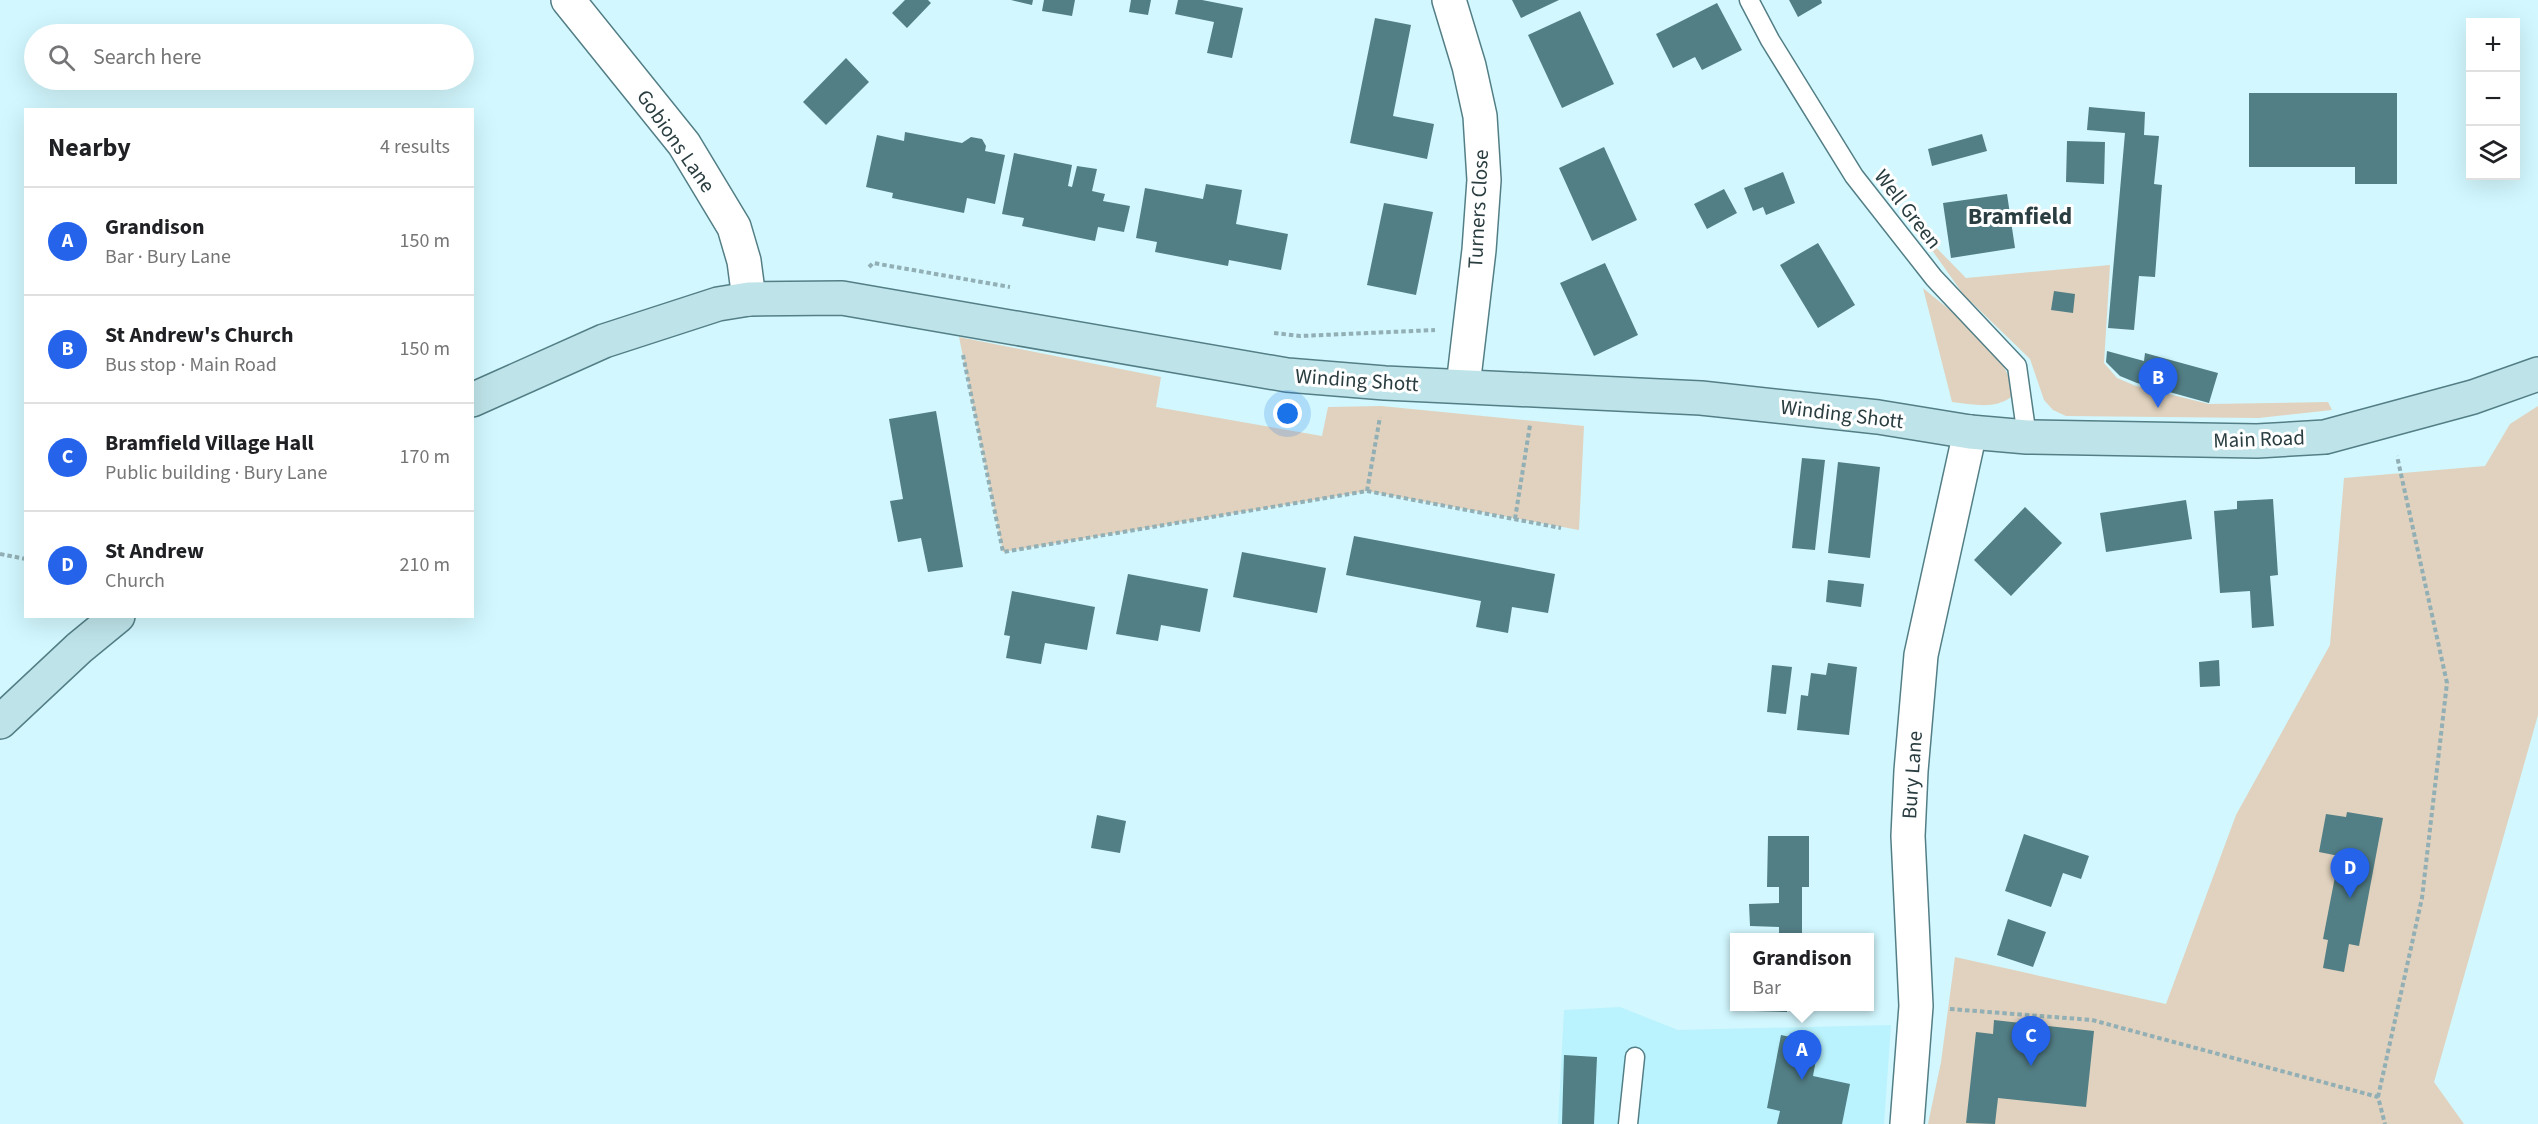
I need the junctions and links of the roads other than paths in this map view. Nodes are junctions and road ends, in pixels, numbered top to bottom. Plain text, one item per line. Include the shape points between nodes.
1 (568, 0) edge
2 (1449, 0) edge
3 (1749, 0) edge
4 (749, 299) junction
5 (2538, 374) edge
6 (1463, 386) junction
7 (474, 399) edge
8 (1970, 432) junction
9 (2027, 437) junction
10 (116, 618) edge
11 (0, 722) edge
12 (1635, 1057) dead end
13 (1628, 1124) edge
14 (1908, 1124) edge

1 - 4 street, Gobions Lane via 684,144 701,172 734,227
2 - 6 street, Turners Close via 1480,116 1483,169 1479,250
3 - 9 lane, Well Green via 1854,176 1934,278 2017,366
4 - 6 street, Winding Shott via 842,298 1287,375
4 - 7 street, Winding Shott via 718,304 604,341
5 - 9 street, Main Road via 2474,397 2325,437 2257,441
6 - 8 street, Winding Shott via 1701,398 1878,417
8 - 9 street, Main Road
8 - 14 street, Bury Lane via 1919,678 1908,836 1916,1006
10 - 11 street
12 - 13 lane

